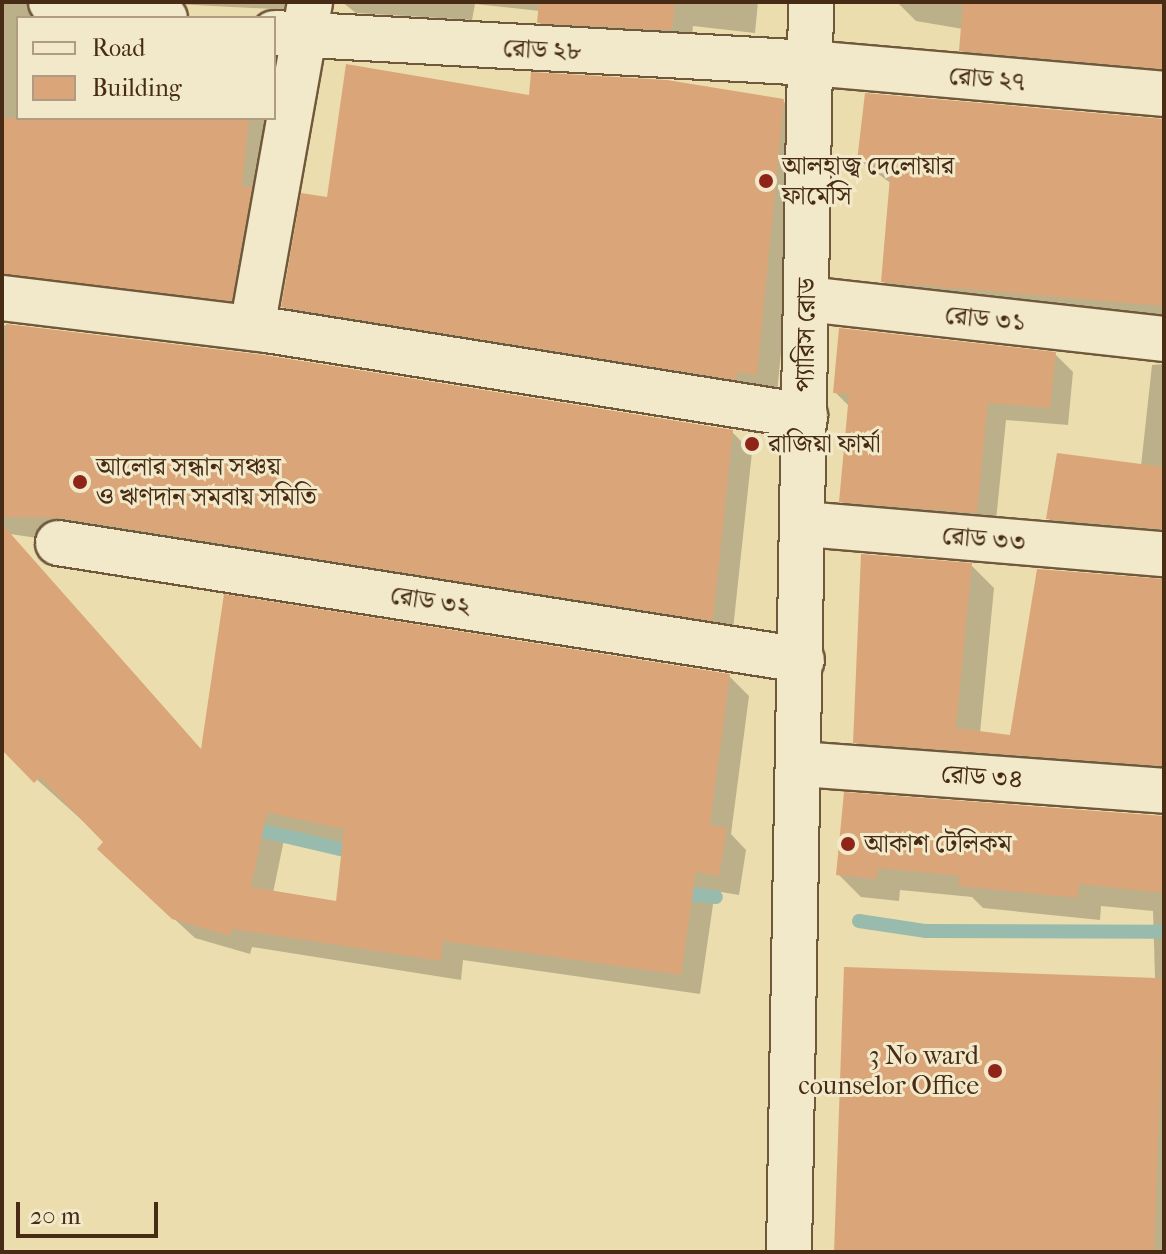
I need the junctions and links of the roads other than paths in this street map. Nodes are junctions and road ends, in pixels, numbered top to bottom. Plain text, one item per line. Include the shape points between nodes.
1 (51, 2) edge
2 (811, 2) edge
3 (151, 16) edge
4 (297, 24) edge
5 (811, 63) junction
6 (1164, 94) edge
7 (2, 298) edge
8 (807, 299) junction
9 (252, 328) junction
10 (1164, 339) edge
11 (805, 416) junction
12 (804, 524) junction
13 (58, 543) dead end
14 (1164, 554) edge
15 (802, 660) junction
16 (800, 764) junction
17 (1164, 791) edge
18 (789, 1252) edge

1 - 3 street
2 - 5 street, প্যারিস রোড
4 - 5 street, রোড ২৮
4 - 9 street
5 - 6 street, রোড ২৭
5 - 8 street, প্যারিস রোড
7 - 9 street
8 - 10 street, রোড ৩১
8 - 11 street, প্যারিস রোড
9 - 11 street
11 - 12 street, প্যারিস রোড
12 - 14 street, রোড ৩৩
12 - 15 street, প্যারিস রোড
13 - 15 street, রোড ৩২
15 - 16 street, প্যারিস রোড
16 - 17 street, রোড ৩৪
16 - 18 street, প্যারিস রোড

